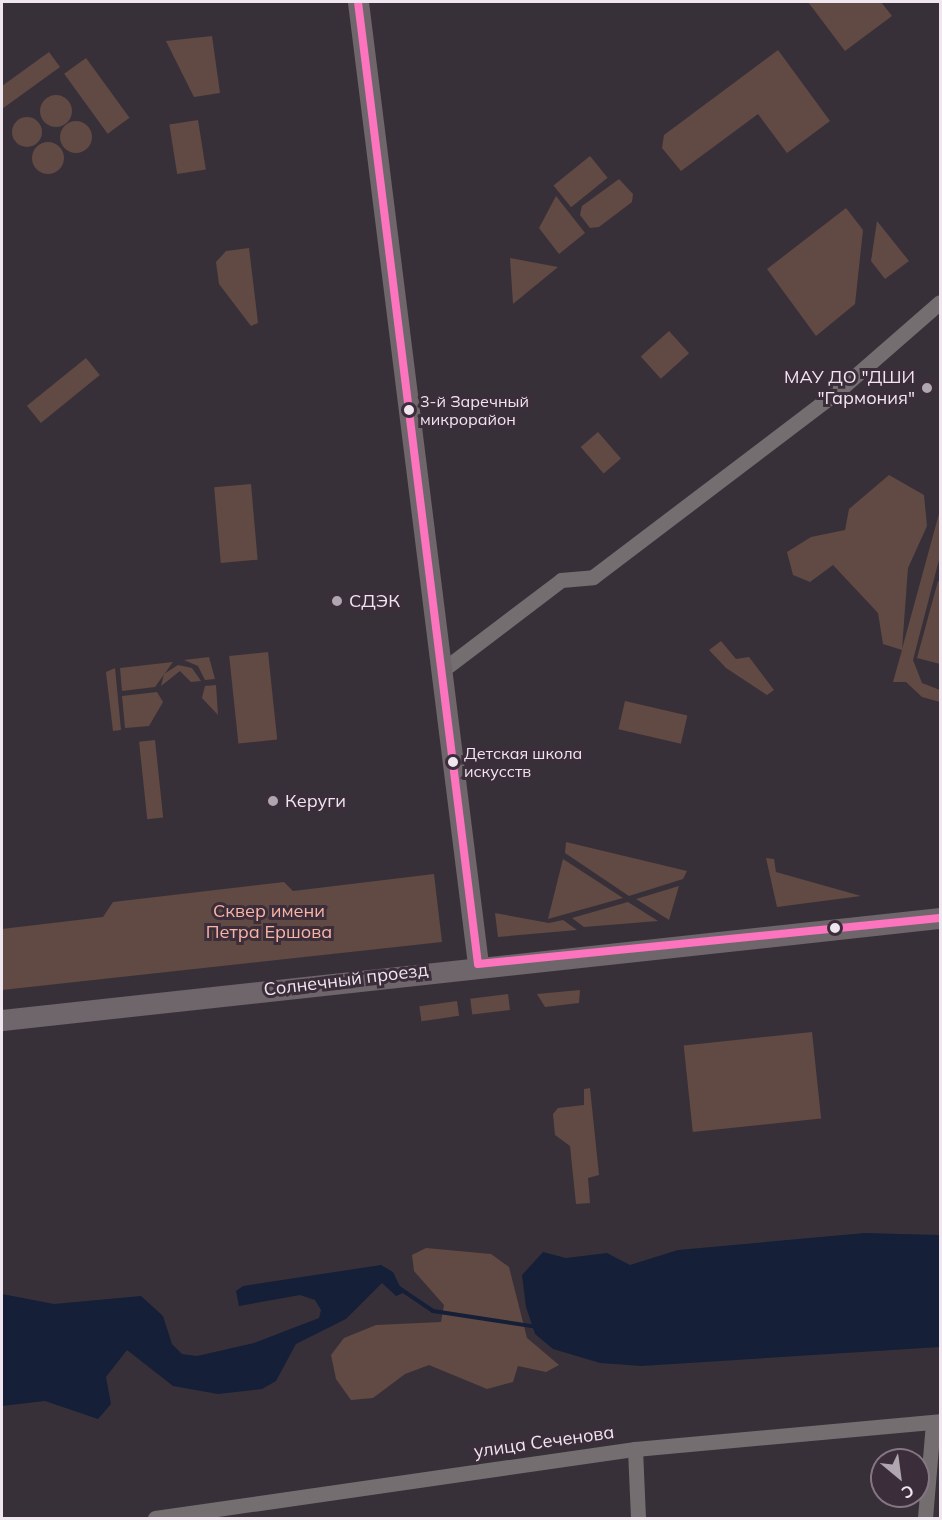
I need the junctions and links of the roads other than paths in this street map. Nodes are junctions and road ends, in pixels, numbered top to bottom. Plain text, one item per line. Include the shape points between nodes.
1 (358, 2) edge
2 (940, 302) edge
3 (440, 672) junction
4 (940, 918) edge
5 (478, 964) junction
6 (2, 1020) edge
7 (937, 1421) edge
8 (635, 1449) junction
9 (213, 1514) edge
10 (155, 1518) edge
11 (638, 1518) edge
12 (925, 1518) edge

1 - 3 street
2 - 3 street via 838,391 593,577 561,580
3 - 5 street
4 - 5 street, Солнечный проезд
5 - 6 street, Солнечный проезд
7 - 8 street, улица Сеченова
7 - 12 street
8 - 9 street, улица Сеченова
8 - 11 street
9 - 10 street, улица Сеченова

